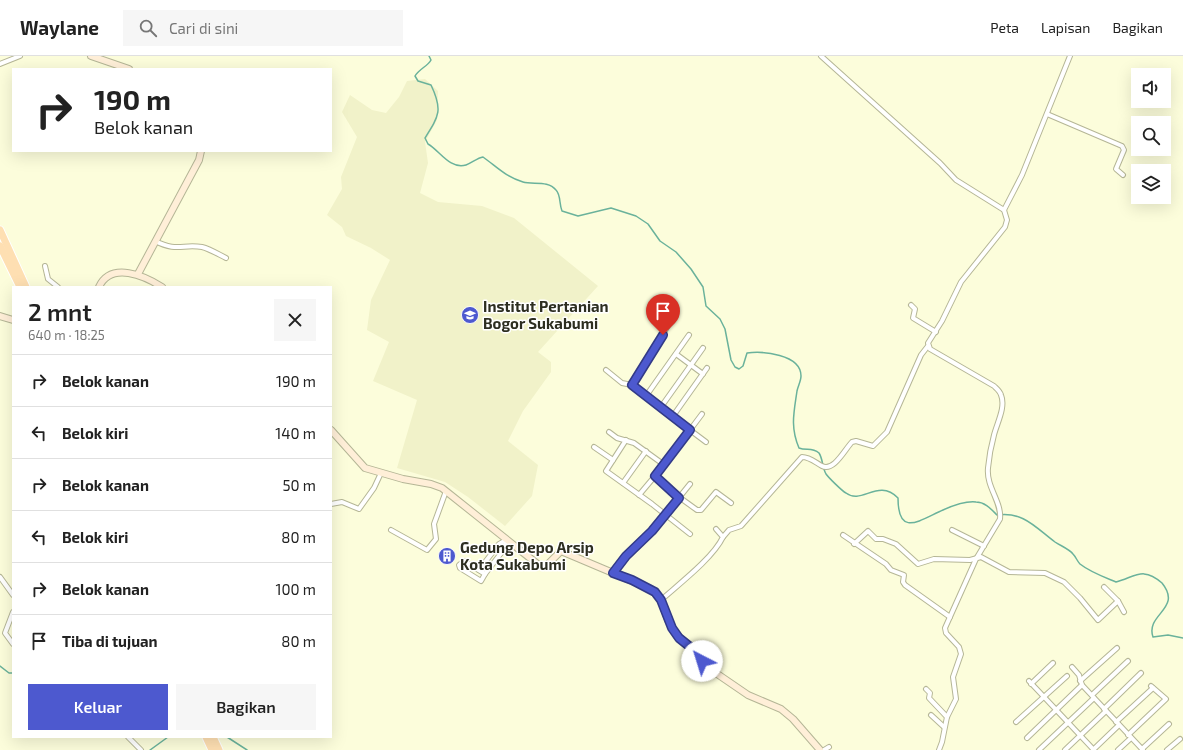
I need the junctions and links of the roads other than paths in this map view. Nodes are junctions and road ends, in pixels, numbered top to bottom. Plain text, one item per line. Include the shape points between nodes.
1 (20, 56) edge
2 (92, 56) edge
3 (821, 56) edge
4 (1070, 56) edge
5 (0, 64) edge
6 (126, 68) edge
7 (1047, 114) junction
8 (201, 152) edge
9 (1123, 175) dead end
10 (1004, 210) junction
11 (0, 230) edge
12 (155, 241) junction
13 (0, 246) edge
14 (226, 258) dead end
15 (45, 266) dead end
16 (138, 274) junction
17 (20, 286) edge
18 (26, 286) edge
19 (57, 286) edge
20 (100, 286) edge
21 (160, 286) edge
22 (910, 305) dead end
23 (0, 316) edge
24 (12, 320) edge
25 (669, 324) dead end
26 (936, 332) junction
27 (689, 336) dead end
28 (928, 346) junction
29 (703, 348) dead end
30 (676, 354) junction
31 (690, 364) junction
32 (707, 368) dead end
33 (606, 370) dead end
34 (703, 374) junction
35 (632, 385) junction
36 (646, 396) junction
37 (661, 407) junction
38 (702, 414) dead end
39 (673, 416) junction
40 (690, 430) junction
41 (332, 431) edge
42 (609, 432) dead end
43 (626, 440) junction
44 (706, 442) dead end
45 (594, 447) dead end
46 (646, 451) junction
47 (612, 460) junction
48 (663, 464) junction
49 (381, 473) junction
50 (655, 476) junction
51 (623, 483) junction
52 (690, 484) dead end
53 (446, 491) junction
54 (639, 495) junction
55 (679, 498) junction
56 (731, 503) dead end
57 (332, 504) edge
58 (664, 514) junction
59 (716, 529) dead end
60 (391, 530) dead end
61 (952, 530) dead end
62 (690, 534) dead end
63 (843, 535) dead end
64 (723, 537) junction
65 (506, 540) junction
66 (854, 544) junction
67 (984, 546) junction
68 (976, 559) junction
69 (479, 570) junction
70 (613, 573) junction
71 (485, 574) junction
72 (0, 578) edge
73 (1104, 587) dead end
74 (12, 594) edge
75 (661, 600) junction
76 (1118, 602) junction
77 (1124, 612) dead end
78 (12, 615) edge
79 (950, 618) junction
80 (12, 643) edge
81 (1117, 648) dead end
82 (1128, 661) dead end
83 (1053, 663) dead end
84 (1072, 667) dead end
85 (1141, 673) dead end
86 (1066, 676) dead end
87 (1081, 683) junction
88 (926, 689) dead end
89 (1093, 697) junction
90 (1044, 698) junction
91 (1056, 710) junction
92 (1105, 710) junction
93 (931, 715) dead end
94 (947, 717) junction
95 (1016, 722) dead end
96 (1068, 723) junction
97 (1118, 724) junction
98 (1169, 724) dead end
99 (944, 727) junction
100 (1080, 736) junction
101 (1130, 737) junction
102 (129, 738) edge
103 (206, 738) edge
104 (213, 738) edge
105 (1027, 738) dead end
106 (1180, 739) dead end
107 (828, 747) dead end
108 (141, 750) edge
109 (212, 750) edge
110 (219, 750) edge
111 (820, 750) edge
112 (824, 750) edge
113 (939, 750) edge
114 (1039, 750) edge
115 (1065, 750) edge
116 (1093, 750) edge
117 (1118, 750) edge
118 (1142, 750) edge
119 (1167, 750) edge

1 - 5 street
2 - 6 street
3 - 10 street via 956,180
4 - 7 street
7 - 9 street via 1123,147 1124,151 1116,169
7 - 10 street via 1022,175
8 - 12 street
10 - 26 street via 1007,220 1005,227 961,282
11 - 18 main road
12 - 14 street via 174,248 206,248
12 - 16 street
13 - 17 main road
15 - 19 street via 48,279
16 - 20 street via 113,274
16 - 21 street
22 - 26 street via 915,309 913,318
23 - 24 street
25 - 35 street
26 - 28 street
27 - 30 street
28 - 64 street via 921,355 887,432 881,440 873,446 852,442 829,467 802,457 741,526 729,530
28 - 67 street via 988,381 1001,395 1000,415 994,433 988,470 989,485 1000,512 1000,519
29 - 31 street
30 - 31 street
30 - 36 street
31 - 34 street
31 - 37 street
32 - 34 street
33 - 35 street via 622,383
34 - 39 street
35 - 36 street
36 - 37 street
37 - 39 street
38 - 40 street
39 - 40 street
40 - 44 street
40 - 48 street
41 - 49 street via 362,467
42 - 43 street via 617,438
43 - 46 street
43 - 47 street
45 - 47 street
46 - 48 street
46 - 51 street
47 - 51 street via 606,471
48 - 50 street
49 - 53 street via 431,484
49 - 57 street via 359,509 342,502
50 - 54 street
50 - 55 street
51 - 54 street
52 - 55 street
53 - 60 street via 434,524 436,538 427,550
53 - 65 street
54 - 58 street
55 - 56 street via 699,510 716,492
55 - 58 street
58 - 62 street
58 - 70 street via 652,531 626,556
59 - 64 street
61 - 67 street
63 - 66 street
64 - 75 street via 694,570
65 - 69 street via 499,544
65 - 70 street via 542,567 561,551
65 - 71 street via 505,548
66 - 68 street via 868,530 876,540 883,539 896,544 918,564 934,559
66 - 79 street via 886,564 891,570 902,574 905,585
67 - 68 street
68 - 76 street via 984,558 1009,572 1045,573 1064,582 1098,620
68 - 79 street
69 - 71 street
69 - 71 street via 464,561 459,566 479,581
70 - 75 street via 651,589
72 - 74 street
73 - 76 street
75 - 111 street via 676,634 710,669 748,695 781,709
76 - 77 street
78 - 80 street via 5,633
79 - 94 street via 945,628 946,633 959,648 960,654 953,677 956,699
81 - 87 street
82 - 89 street
83 - 90 street via 1030,682
84 - 87 street via 1078,673
85 - 92 street
86 - 90 street
87 - 89 street
87 - 91 street
88 - 94 street via 930,693 929,698
89 - 92 street
89 - 96 street
90 - 91 street
90 - 95 street
91 - 96 street
91 - 105 street
92 - 97 street
92 - 100 street
93 - 99 street
94 - 99 street
96 - 100 street
96 - 114 street
97 - 101 street
97 - 101 street via 1152,687 1166,699
97 - 116 street
98 - 118 street
99 - 113 street
100 - 115 street
100 - 116 street
101 - 117 street
101 - 118 street
102 - 108 street
103 - 109 main road
104 - 110 main road
106 - 119 street
107 - 112 street

